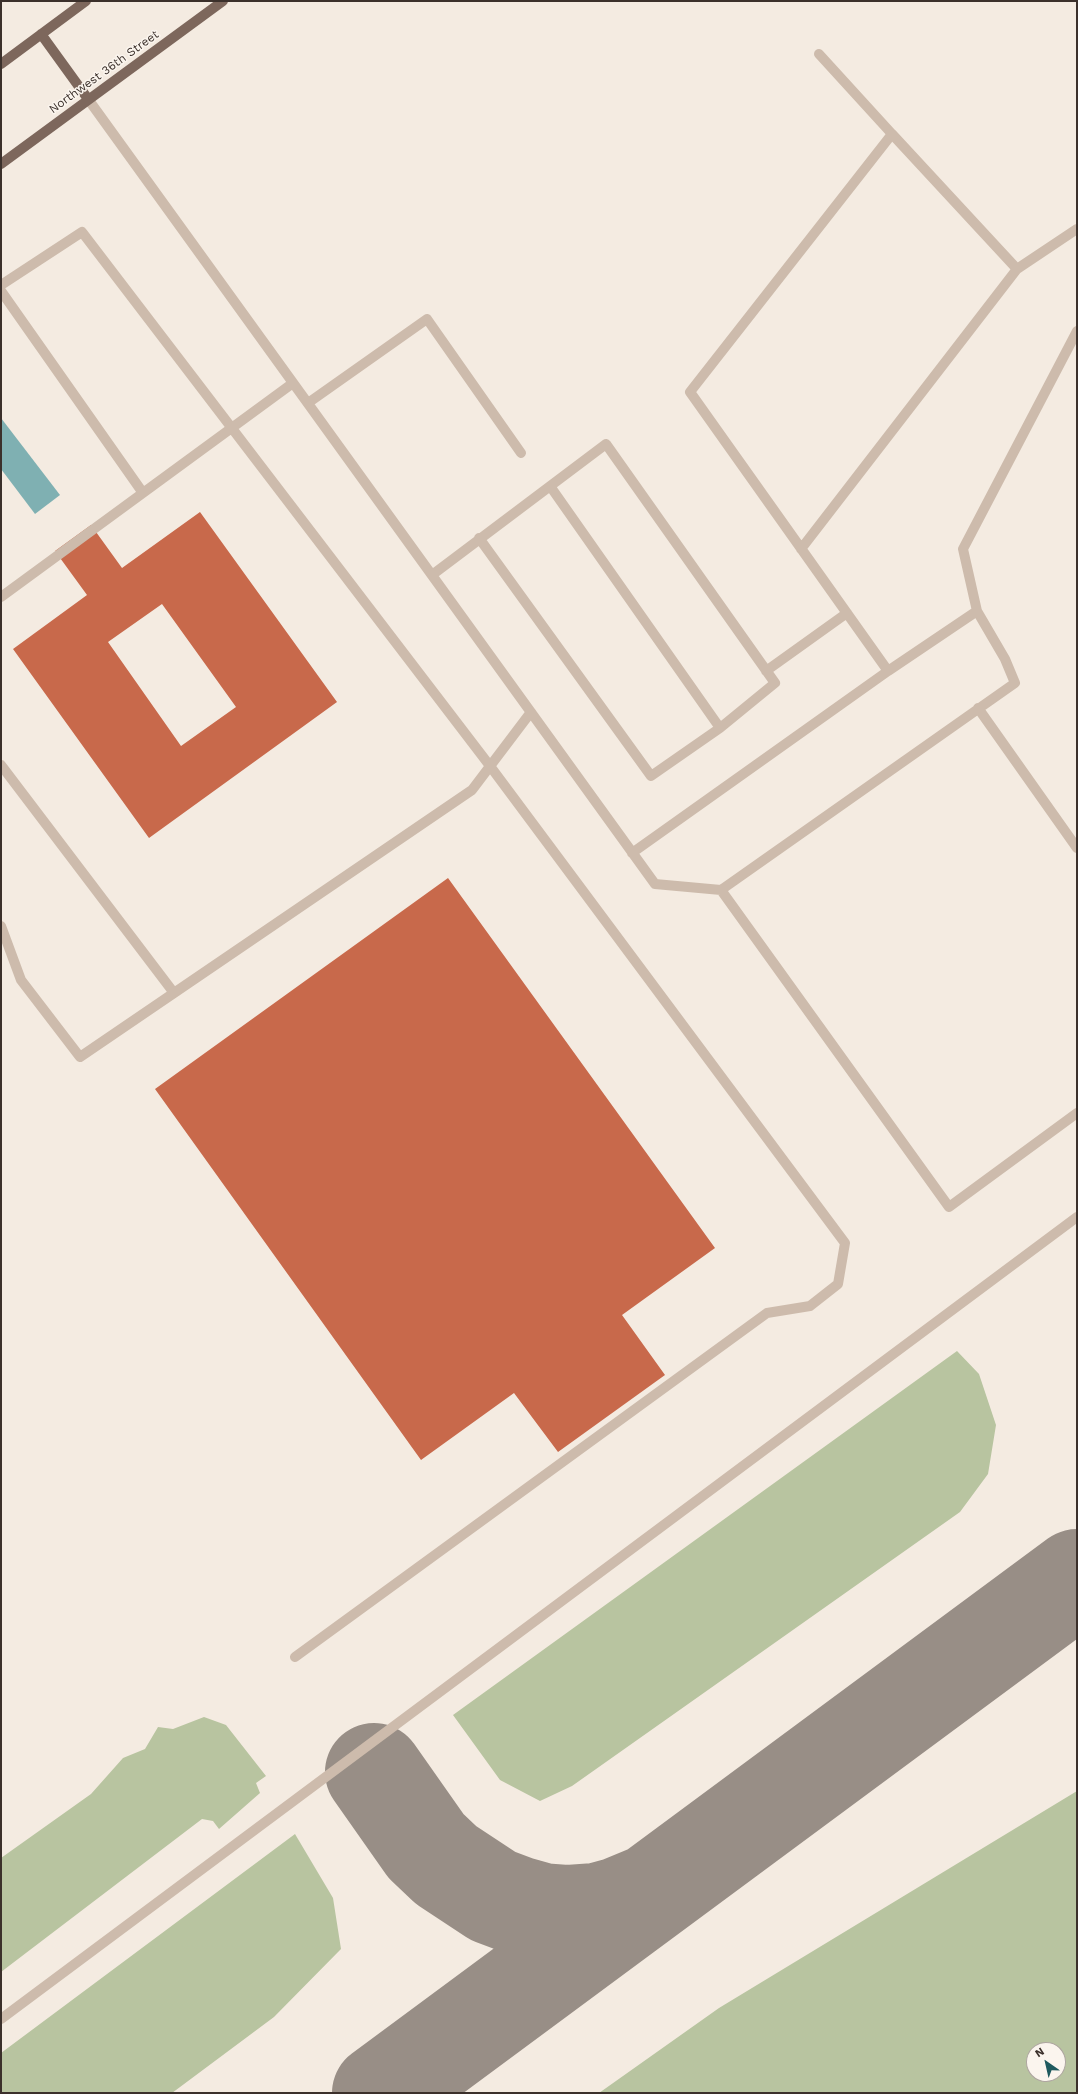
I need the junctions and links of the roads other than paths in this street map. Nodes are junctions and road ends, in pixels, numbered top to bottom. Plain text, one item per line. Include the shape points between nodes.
1 (86, 1) edge
2 (223, 1) edge
3 (41, 34) junction
4 (819, 54) dead end
5 (1, 64) edge
6 (88, 99) junction
7 (892, 134) junction
8 (1, 164) edge
9 (1077, 229) edge
10 (1017, 269) junction
11 (1, 285) edge
12 (1, 291) edge
13 (1077, 331) edge
14 (293, 383) junction
15 (308, 404) junction
16 (232, 428) junction
17 (521, 453) dead end
18 (550, 486) junction
19 (143, 493) junction
20 (480, 538) junction
21 (801, 549) junction
22 (432, 575) junction
23 (1, 584) edge
24 (4, 595) edge
25 (977, 611) junction
26 (847, 613) junction
27 (766, 671) junction
28 (888, 671) junction
29 (978, 708) junction
30 (531, 712) junction
31 (720, 728) junction
32 (1, 765) edge
33 (490, 766) junction
34 (1077, 848) edge
35 (632, 852) junction
36 (721, 890) junction
37 (1, 926) edge
38 (174, 993) junction
39 (1077, 1113) edge
40 (1077, 1217) edge
41 (295, 1657) dead end
42 (1, 2019) edge

1 - 3 main road
2 - 6 main road, Northwest 36th Street
3 - 5 main road
3 - 6 main road
4 - 7 lane
6 - 8 main road, Northwest 36th Street
6 - 14 lane
7 - 10 lane
7 - 21 lane via 690,392
9 - 10 lane
10 - 21 lane
11 - 16 lane via 82,232
12 - 19 lane
13 - 25 lane via 963,549
14 - 15 lane
14 - 16 lane
15 - 17 lane via 427,319
15 - 22 lane
16 - 19 lane
16 - 33 lane
18 - 20 lane
18 - 27 lane via 606,444
18 - 31 lane
19 - 24 lane
20 - 22 lane
20 - 31 lane via 651,776
21 - 26 lane
22 - 30 lane
23 - 24 lane
25 - 28 lane
25 - 29 lane via 1005,659 1015,683
26 - 27 lane
26 - 28 lane
27 - 31 lane via 775,684
28 - 35 lane
29 - 34 lane
29 - 36 lane
30 - 33 lane
30 - 35 lane
32 - 38 lane
33 - 38 lane via 472,790
33 - 41 lane via 846,1243 838,1284 810,1306 767,1313
35 - 36 lane via 655,884
36 - 39 lane via 949,1207
37 - 38 lane via 21,980 80,1057
40 - 42 lane

